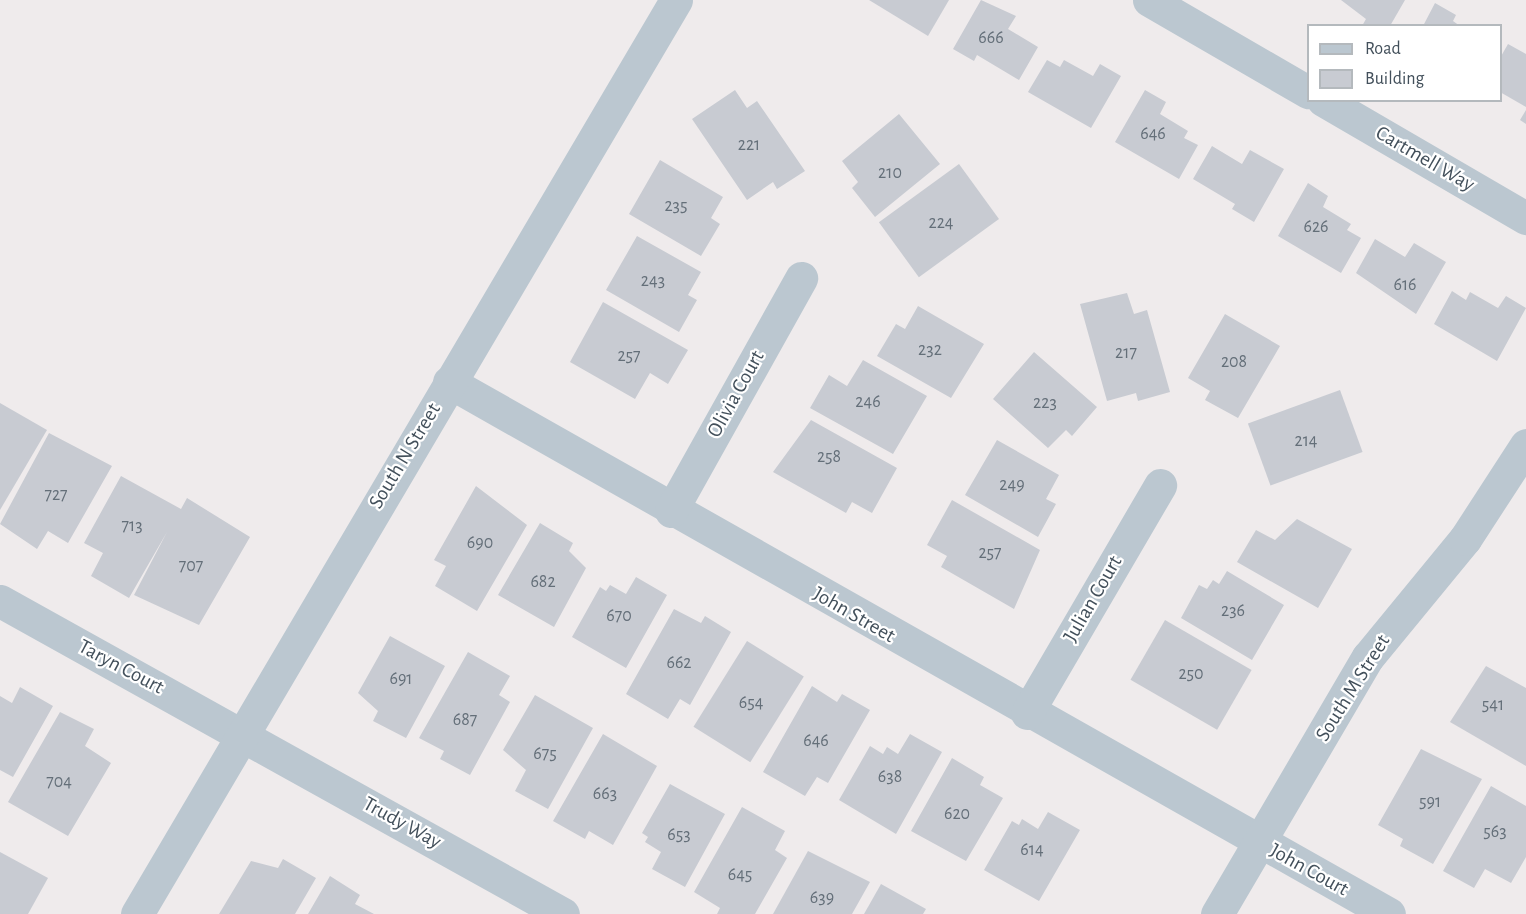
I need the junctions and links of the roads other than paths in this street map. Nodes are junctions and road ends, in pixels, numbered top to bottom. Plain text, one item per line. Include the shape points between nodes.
1 (676, 0) edge
2 (1149, 0) edge
3 (1307, 91) edge
4 (1326, 102) edge
5 (1526, 218) edge
6 (801, 278) dead end
7 (449, 382) junction
8 (1526, 445) edge
9 (1160, 485) dead end
10 (671, 511) junction
11 (0, 601) edge
12 (1027, 713) junction
13 (241, 732) junction
14 (1260, 843) junction
15 (137, 914) edge
16 (563, 914) edge
17 (1217, 914) edge
18 (1389, 914) edge

1 - 7 street, South N Street
2 - 3 street
4 - 5 street, Cartmell Way
6 - 10 street, Olivia Court
7 - 10 street, John Street
7 - 13 street, South N Street
8 - 14 street, South M Street via 1465,539 1368,657
9 - 12 street, Julian Court
10 - 12 street, John Street
11 - 13 street, Taryn Court
12 - 14 street, John Street
13 - 15 street, South N Street
13 - 16 street, Trudy Way
14 - 17 street, South M Street
14 - 18 street, John Court

